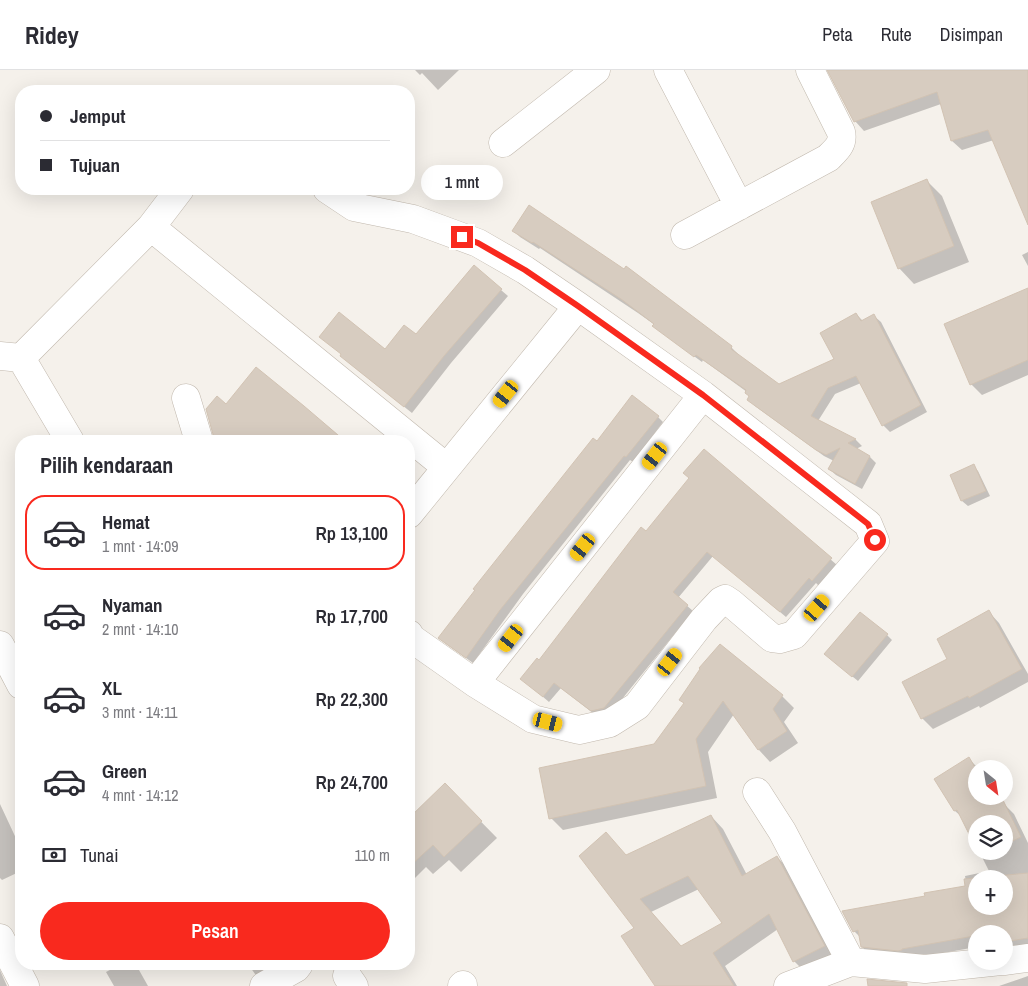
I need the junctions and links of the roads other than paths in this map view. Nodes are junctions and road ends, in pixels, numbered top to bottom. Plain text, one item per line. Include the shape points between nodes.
1 (596, 70) edge
2 (668, 70) edge
3 (810, 70) edge
4 (503, 143) dead end
5 (176, 195) edge
6 (336, 195) edge
7 (739, 206) junction
8 (152, 227) junction
9 (685, 236) dead end
10 (578, 306) junction
11 (10, 357) edge
12 (703, 395) junction
13 (186, 398) dead end
14 (66, 435) edge
15 (197, 435) edge
16 (407, 435) edge
17 (415, 442) edge
18 (446, 467) junction
19 (415, 506) edge
20 (415, 641) edge
21 (0, 645) edge
22 (15, 674) edge
23 (475, 683) junction
24 (757, 792) dead end
25 (0, 938) edge
26 (1028, 958) edge
27 (1013, 960) edge
28 (851, 962) junction
29 (15, 967) edge
30 (17, 970) edge
31 (292, 970) edge
32 (968, 970) edge
33 (939, 977) edge
34 (25, 986) edge
35 (264, 986) edge
36 (788, 986) edge

1 - 4 street
2 - 7 street
3 - 7 street via 841,132 839,146 828,158
5 - 8 street
6 - 10 street via 354,207 413,219 478,243
7 - 9 street
8 - 11 street
8 - 16 street
10 - 12 street
10 - 18 street
11 - 14 street
12 - 23 street
12 - 23 street via 868,524 875,540 794,634 772,638 731,602 721,601 637,706 610,723 579,730 533,719
13 - 15 street
17 - 18 street
18 - 19 street
20 - 23 street
21 - 22 street
24 - 28 street via 782,831
25 - 29 street
26 - 27 street
28 - 33 street via 925,969
28 - 36 street
30 - 34 street
31 - 35 street
32 - 33 street

